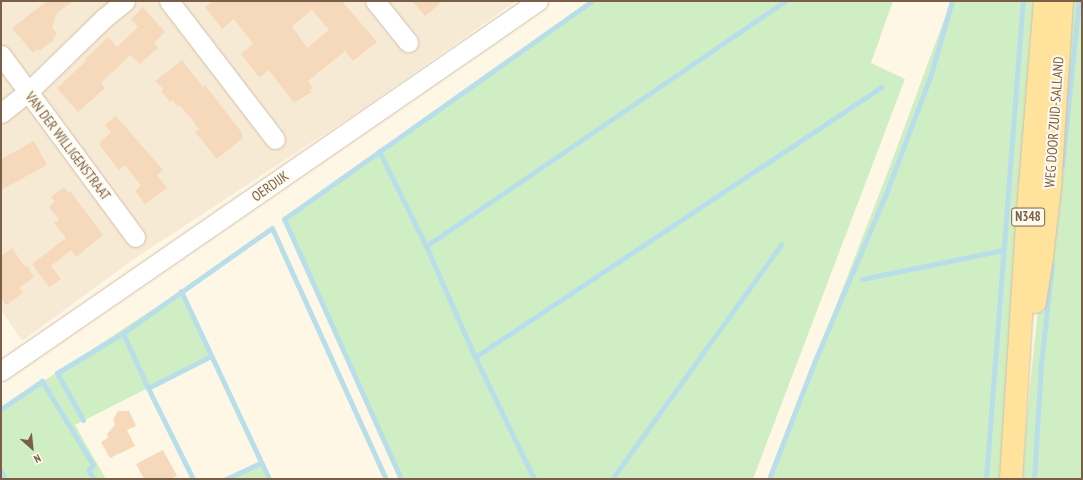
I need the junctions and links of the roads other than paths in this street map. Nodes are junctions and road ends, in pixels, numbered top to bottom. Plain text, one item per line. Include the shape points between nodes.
1 (125, 1) edge
2 (169, 1) edge
3 (375, 1) edge
4 (538, 1) edge
5 (1045, 1) edge
6 (1062, 1) edge
7 (408, 42) dead end
8 (1, 55) edge
9 (28, 92) junction
10 (1, 113) edge
11 (276, 138) dead end
12 (135, 237) dead end
13 (1, 371) edge
14 (1013, 433) junction
15 (1011, 479) edge

1 - 9 street
2 - 11 street
3 - 7 street
4 - 13 street, OERDIJK
5 - 14 main road, WEG DOOR ZUID-SALLAND / N348
6 - 14 main road, WEG DOOR ZUID-SALLAND / N348 via 1050,187 1043,249
8 - 9 street, VAN DER WILLIGENSTRAAT
9 - 10 street
9 - 12 street, VAN DER WILLIGENSTRAAT
14 - 15 main road, WEG DOOR ZUID-SALLAND / N348

